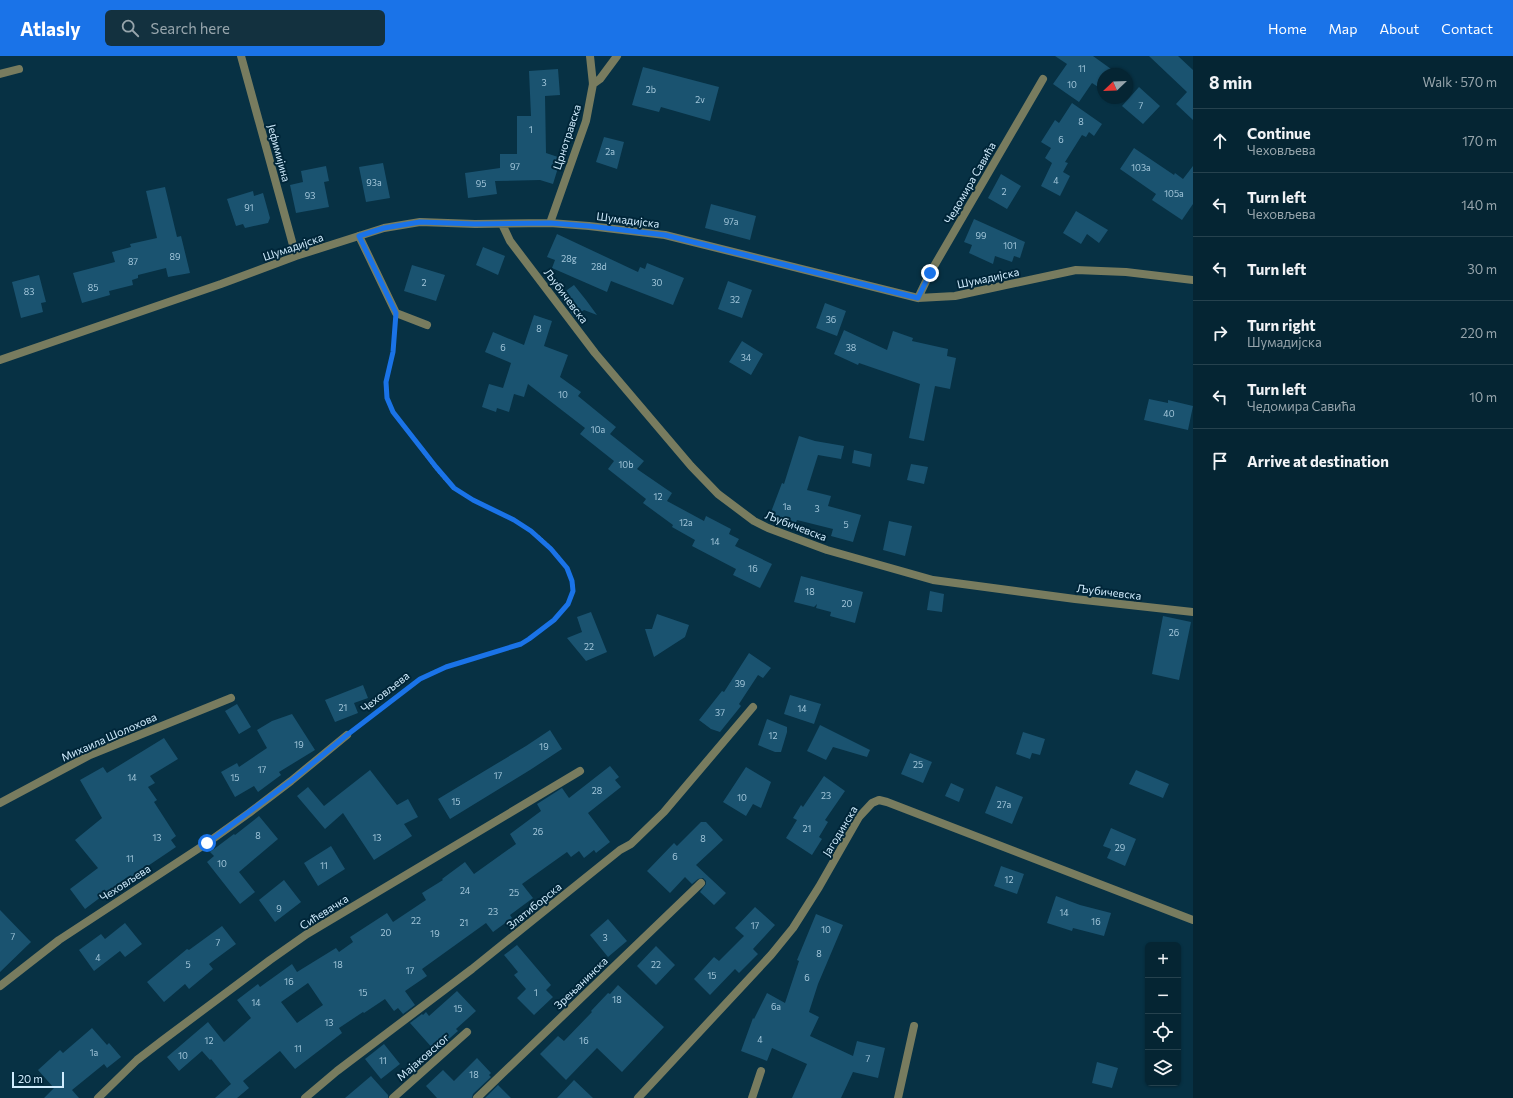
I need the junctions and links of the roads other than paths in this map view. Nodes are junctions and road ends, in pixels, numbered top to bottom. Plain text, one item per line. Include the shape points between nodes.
1 (241, 56) edge
2 (590, 56) edge
3 (617, 56) edge
4 (19, 68) dead end
5 (0, 74) edge
6 (1043, 79) dead end
7 (593, 84) junction
8 (550, 223) junction
9 (502, 224) junction
10 (359, 236) junction
11 (296, 256) junction
12 (1193, 280) edge
13 (918, 298) junction
14 (427, 325) dead end
15 (0, 360) edge
16 (1193, 612) edge
17 (231, 698) dead end
18 (753, 707) dead end
19 (347, 735) road end
20 (580, 772) dead end
21 (0, 804) edge
22 (701, 883) dead end
23 (1193, 920) edge
24 (0, 986) edge
25 (914, 1026) dead end
26 (468, 1032) dead end
27 (761, 1071) dead end
28 (98, 1098) edge
29 (305, 1098) edge
30 (393, 1098) edge
31 (477, 1098) edge
32 (638, 1098) edge
33 (752, 1098) edge
34 (898, 1098) edge

1 - 11 street, Јефимијина
2 - 7 street, Црнотравска
3 - 7 street via 600,79
4 - 5 street
6 - 13 street, Чедомира Савића
7 - 8 street, Црнотравска via 586,122
8 - 9 street, Шумадијска
8 - 13 street, Шумадијска via 665,235
9 - 10 street, Шумадијска via 420,222 384,228
9 - 16 street, Љубичевска via 510,241 595,353 718,494 754,521 827,550 933,580
10 - 11 street, Шумадијска
10 - 14 street via 396,313
11 - 15 street, Шумадијска
12 - 13 street, Шумадијска via 1126,272 1076,270 955,296
17 - 21 street, Михаила Шолохова via 90,756
18 - 29 street, Златиборска via 664,812 631,844 620,850
19 - 24 street, Чеховљева via 249,813 59,940
20 - 28 street, Сићевачка via 359,903 276,956 163,1040
22 - 31 street, Зрењанинска
23 - 32 street, Јагодинска via 880,800 872,803 859,817 819,888 771,956
25 - 34 street
26 - 30 street, Мајаковског
27 - 33 street

